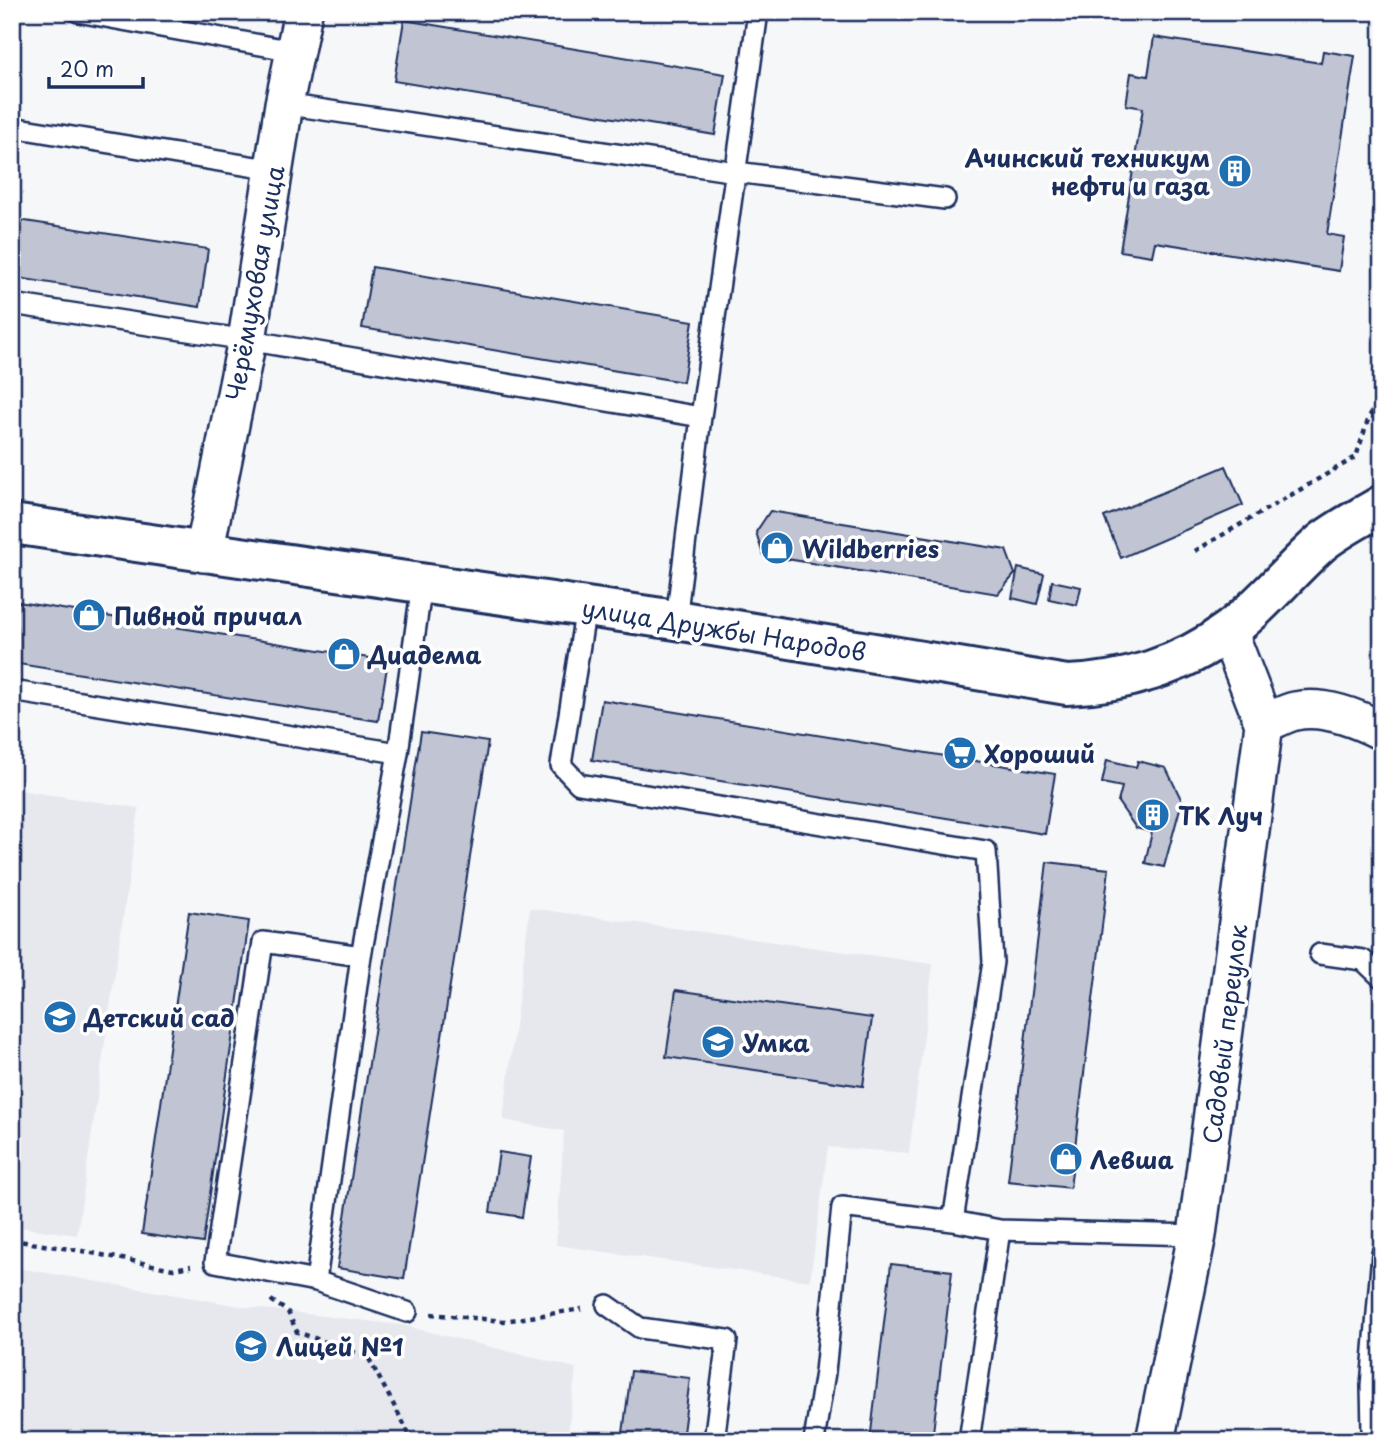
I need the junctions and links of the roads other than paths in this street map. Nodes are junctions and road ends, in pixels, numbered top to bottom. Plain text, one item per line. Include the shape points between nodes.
1 (78, 12) edge
2 (303, 12) edge
3 (758, 12) edge
4 (294, 51) junction
5 (285, 104) junction
6 (12, 127) edge
7 (274, 170) junction
8 (736, 172) junction
9 (945, 199) dead end
10 (12, 304) edge
11 (247, 340) junction
12 (701, 417) junction
13 (1382, 505) edge
14 (12, 524) edge
15 (204, 553) junction
16 (422, 584) junction
17 (586, 607) junction
18 (676, 620) junction
19 (1228, 631) junction
20 (12, 691) edge
21 (1264, 724) junction
22 (1382, 731) edge
23 (398, 754) junction
24 (1320, 954) dead end
25 (361, 956) junction
26 (1382, 978) edge
27 (953, 1220) junction
28 (1000, 1230) junction
29 (1197, 1235) junction
30 (1382, 1253) edge
31 (316, 1281) junction
32 (607, 1305) road end
33 (407, 1312) road end
34 (714, 1441) edge
35 (814, 1441) edge
36 (969, 1441) edge
37 (1155, 1441) edge
38 (1376, 1441) edge

1 - 4 lane
2 - 4 street, Черёмуховая улица
3 - 8 lane
4 - 5 street, Черёмуховая улица
5 - 7 street, Черёмуховая улица
5 - 8 lane
6 - 7 lane
7 - 11 street, Черёмуховая улица
8 - 9 lane
8 - 12 lane
10 - 11 lane
11 - 12 lane
11 - 15 street, Черёмуховая улица
12 - 18 lane
13 - 19 street, улица Дружбы Народов via 1324,541
14 - 15 street, улица Дружбы Народов
15 - 16 street, улица Дружбы Народов
16 - 17 street, улица Дружбы Народов
16 - 23 lane
17 - 18 street, улица Дружбы Народов
17 - 27 lane via 561,765 579,784 986,851 993,962
18 - 19 street, улица Дружбы Народов via 1067,685 1137,676
19 - 21 street, Садовый переулок
20 - 23 lane
21 - 22 street via 1295,711 1325,710
21 - 29 street, Садовый переулок
23 - 25 lane
24 - 26 lane via 1363,960
25 - 31 lane
25 - 31 lane via 263,942 215,1262
27 - 28 lane
27 - 35 lane via 842,1207
28 - 29 lane
28 - 36 lane
29 - 37 street, Садовый переулок
30 - 38 lane via 1371,1386
31 - 33 lane
32 - 34 lane via 640,1328 727,1340

